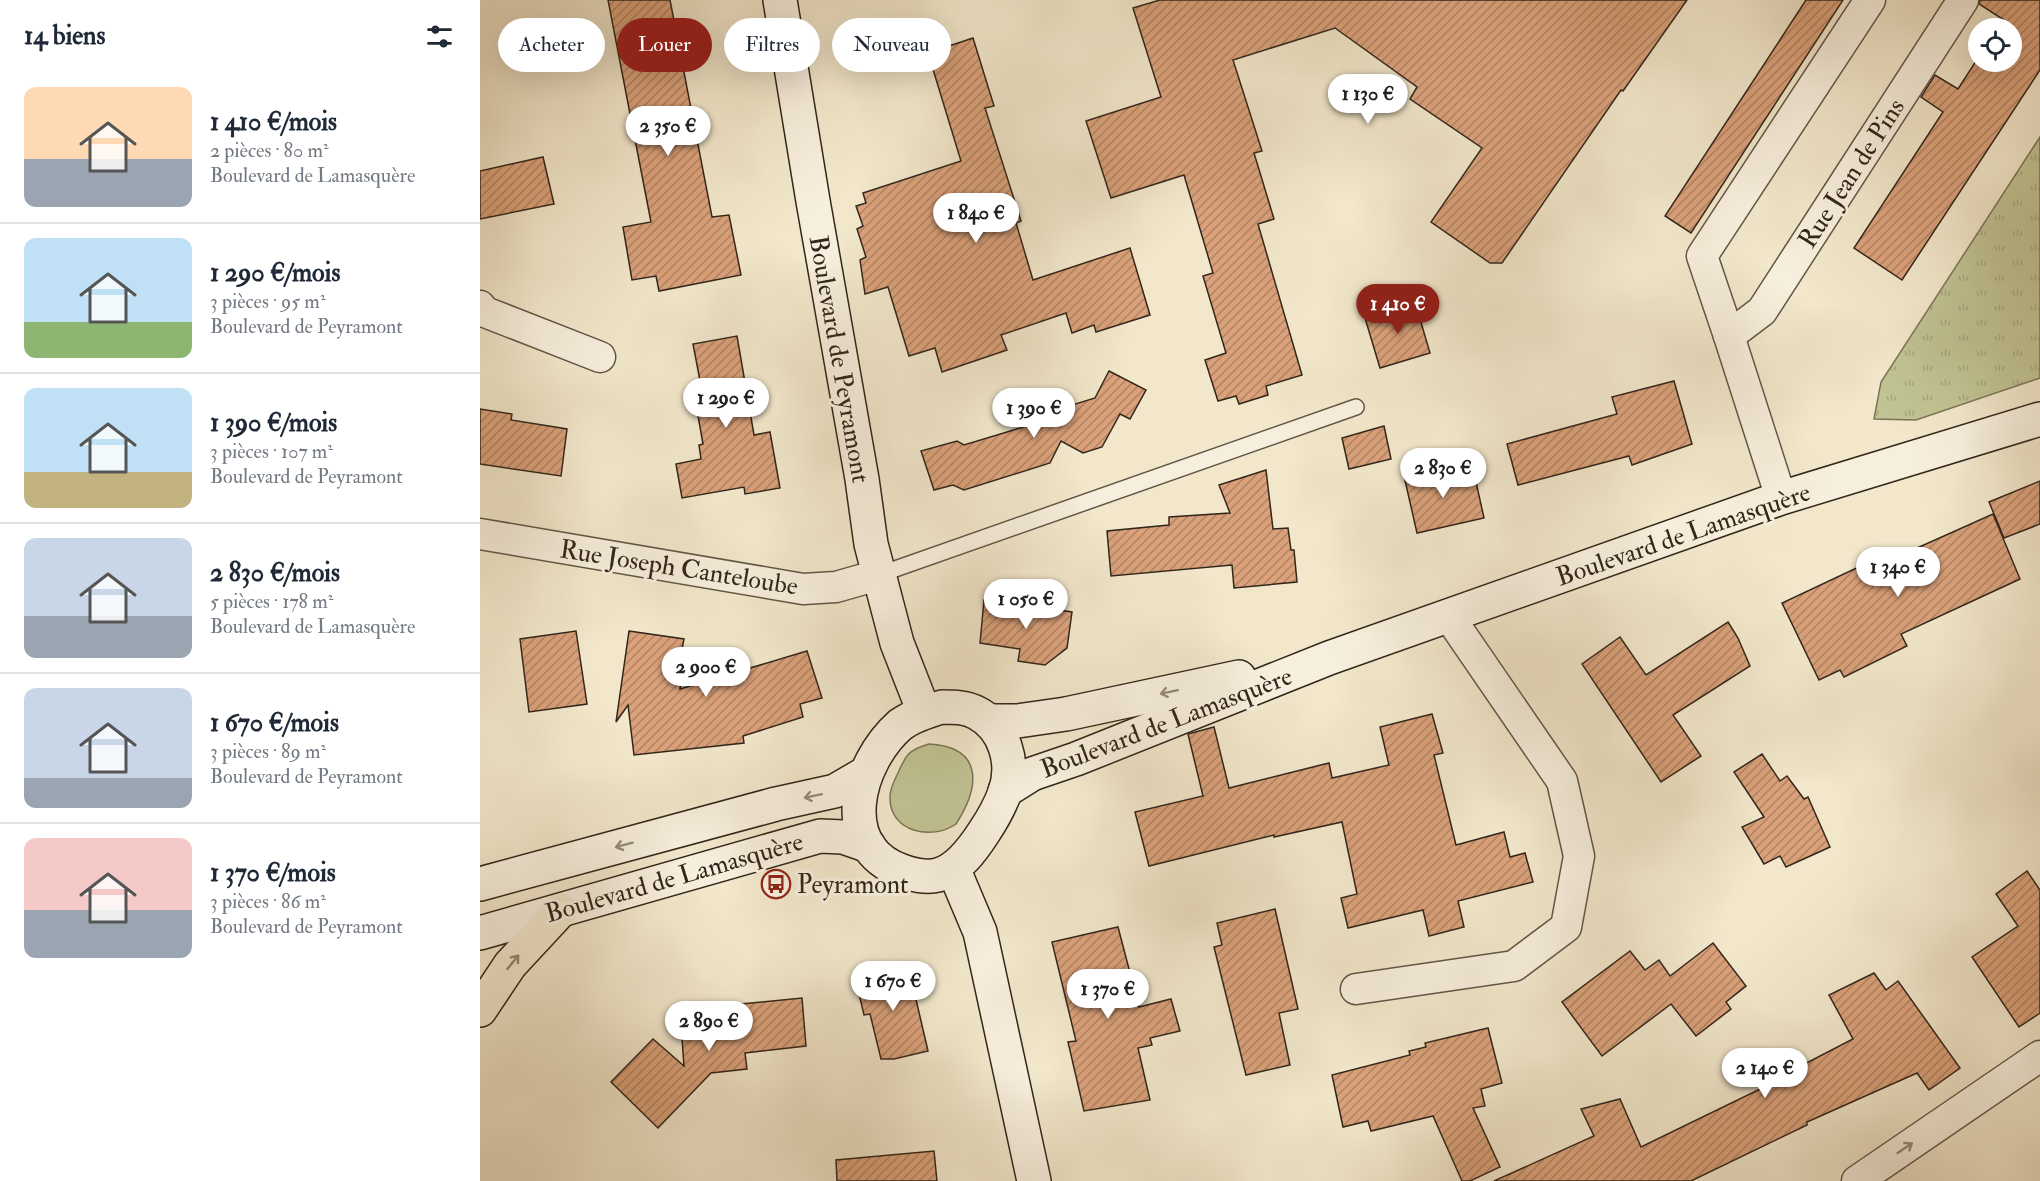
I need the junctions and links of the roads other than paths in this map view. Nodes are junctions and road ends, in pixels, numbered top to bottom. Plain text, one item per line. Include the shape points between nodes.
1 (780, 0) edge
2 (1870, 0) edge
3 (1963, 0) edge
4 (480, 306) edge
5 (1729, 336) junction
6 (600, 357) dead end
7 (1356, 407) dead end
8 (2040, 419) edge
9 (1781, 498) junction
10 (480, 534) edge
11 (878, 575) junction
12 (1448, 615) junction
13 (1329, 658) junction
14 (924, 712) junction
15 (990, 721) junction
16 (866, 773) junction
17 (1005, 791) junction
18 (869, 846) junction
19 (953, 868) junction
20 (480, 884) edge
21 (561, 910) junction
22 (480, 933) edge
23 (1356, 989) dead end
24 (480, 1010) edge
25 (2040, 1056) edge
26 (1034, 1181) edge
27 (1857, 1181) edge

1 - 11 main road, Boulevard de Peyramont
2 - 5 street via 1702,256
3 - 5 street, Rue Jean de Pins via 1762,311
4 - 6 street via 485,312
5 - 9 street
7 - 11 lane
8 - 9 main road, Boulevard de Lamasquère
9 - 12 main road, Boulevard de Lamasquère
10 - 11 street, Rue Joseph Canteloube via 803,589 836,587
11 - 14 main road, Boulevard de Peyramont via 897,643
12 - 13 main road, Boulevard de Lamasquère
12 - 23 street via 1562,781 1579,856 1566,927 1514,966
13 -> 15 main road, Boulevard de Lamasquère via 1066,714 1018,722
13 - 17 main road, Boulevard de Lamasquère via 1032,774
14 - 15 main road via 961,707
14 - 16 main road via 901,724
15 - 17 main road via 1006,750 1009,770
16 - 18 main road via 858,808
16 -> 20 main road, Boulevard de Lamasquère via 835,791
17 - 19 main road via 974,848
18 - 19 main road via 892,868 912,875 937,876
18 - 21 main road, Boulevard de Lamasquère via 843,837 820,836
19 - 26 main road via 980,932
21 - 22 main road, Boulevard de Lamasquère
24 -> 21 highway via 510,965
27 -> 25 street

